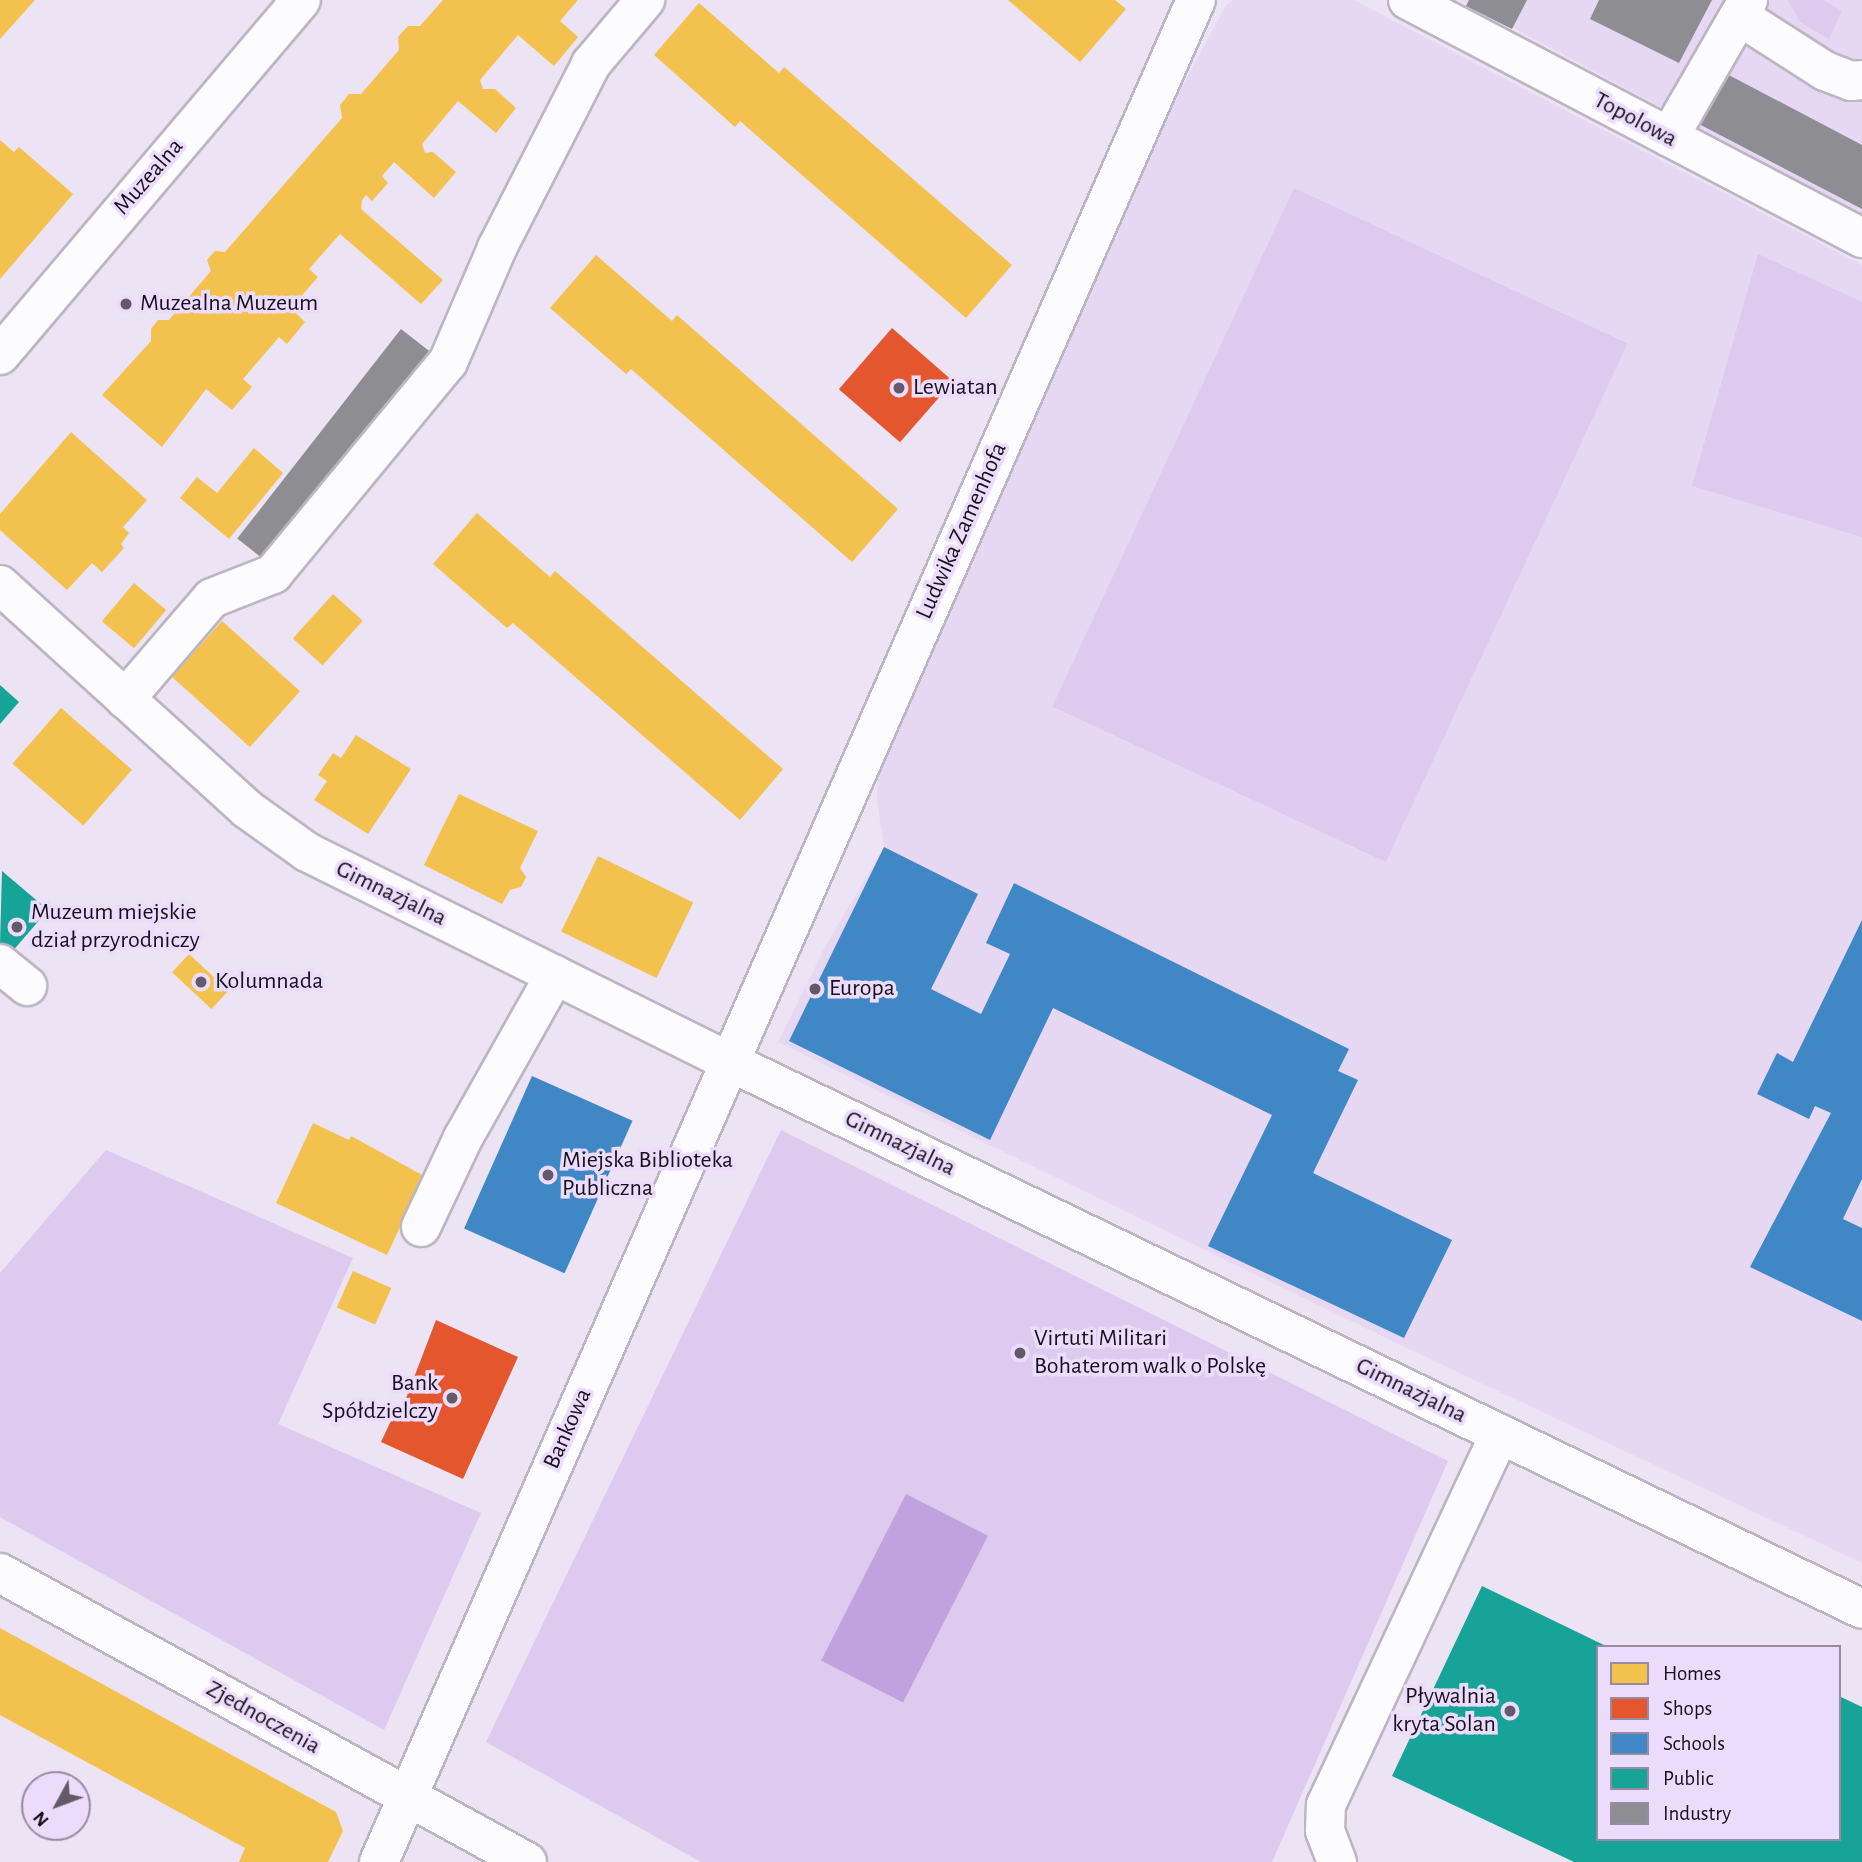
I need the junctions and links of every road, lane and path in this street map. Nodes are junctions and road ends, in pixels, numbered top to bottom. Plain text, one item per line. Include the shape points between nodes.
1 (301, 0) edge
2 (645, 0) edge
3 (1196, 0) edge
4 (1408, 0) edge
5 (1744, 8) edge
6 (1862, 80) edge
7 (1668, 137) junction
8 (1862, 239) edge
9 (0, 355) edge
10 (0, 585) edge
11 (125, 698) junction
12 (555, 975) junction
13 (728, 1061) junction
14 (421, 1227) dead end
15 (1500, 1434) junction
16 (0, 1573) edge
17 (1862, 1609) edge
18 (407, 1797) junction
19 (379, 1862) edge
20 (527, 1862) edge
21 (1337, 1862) edge

1 - 9 street, Muzealna
2 - 11 street via 591,64 497,248 448,362 274,574 212,598
3 - 13 street, Ludwika Zamenhofa
4 - 7 street, Topolowa
5 - 6 street via 1825,71 1851,81
5 - 7 street
7 - 8 street, Topolowa
10 - 11 street, Gimnazjalna
11 - 12 street, Gimnazjalna via 247,809 307,852
12 - 13 street, Gimnazjalna
12 - 14 street via 463,1138
13 - 15 street, Gimnazjalna
13 - 18 street, Bankowa
15 - 17 street, Gimnazjalna
15 - 21 street via 1326,1805 1325,1831
16 - 18 street, Zjednoczenia
18 - 19 street, Bankowa
18 - 20 street, Zjednoczenia

